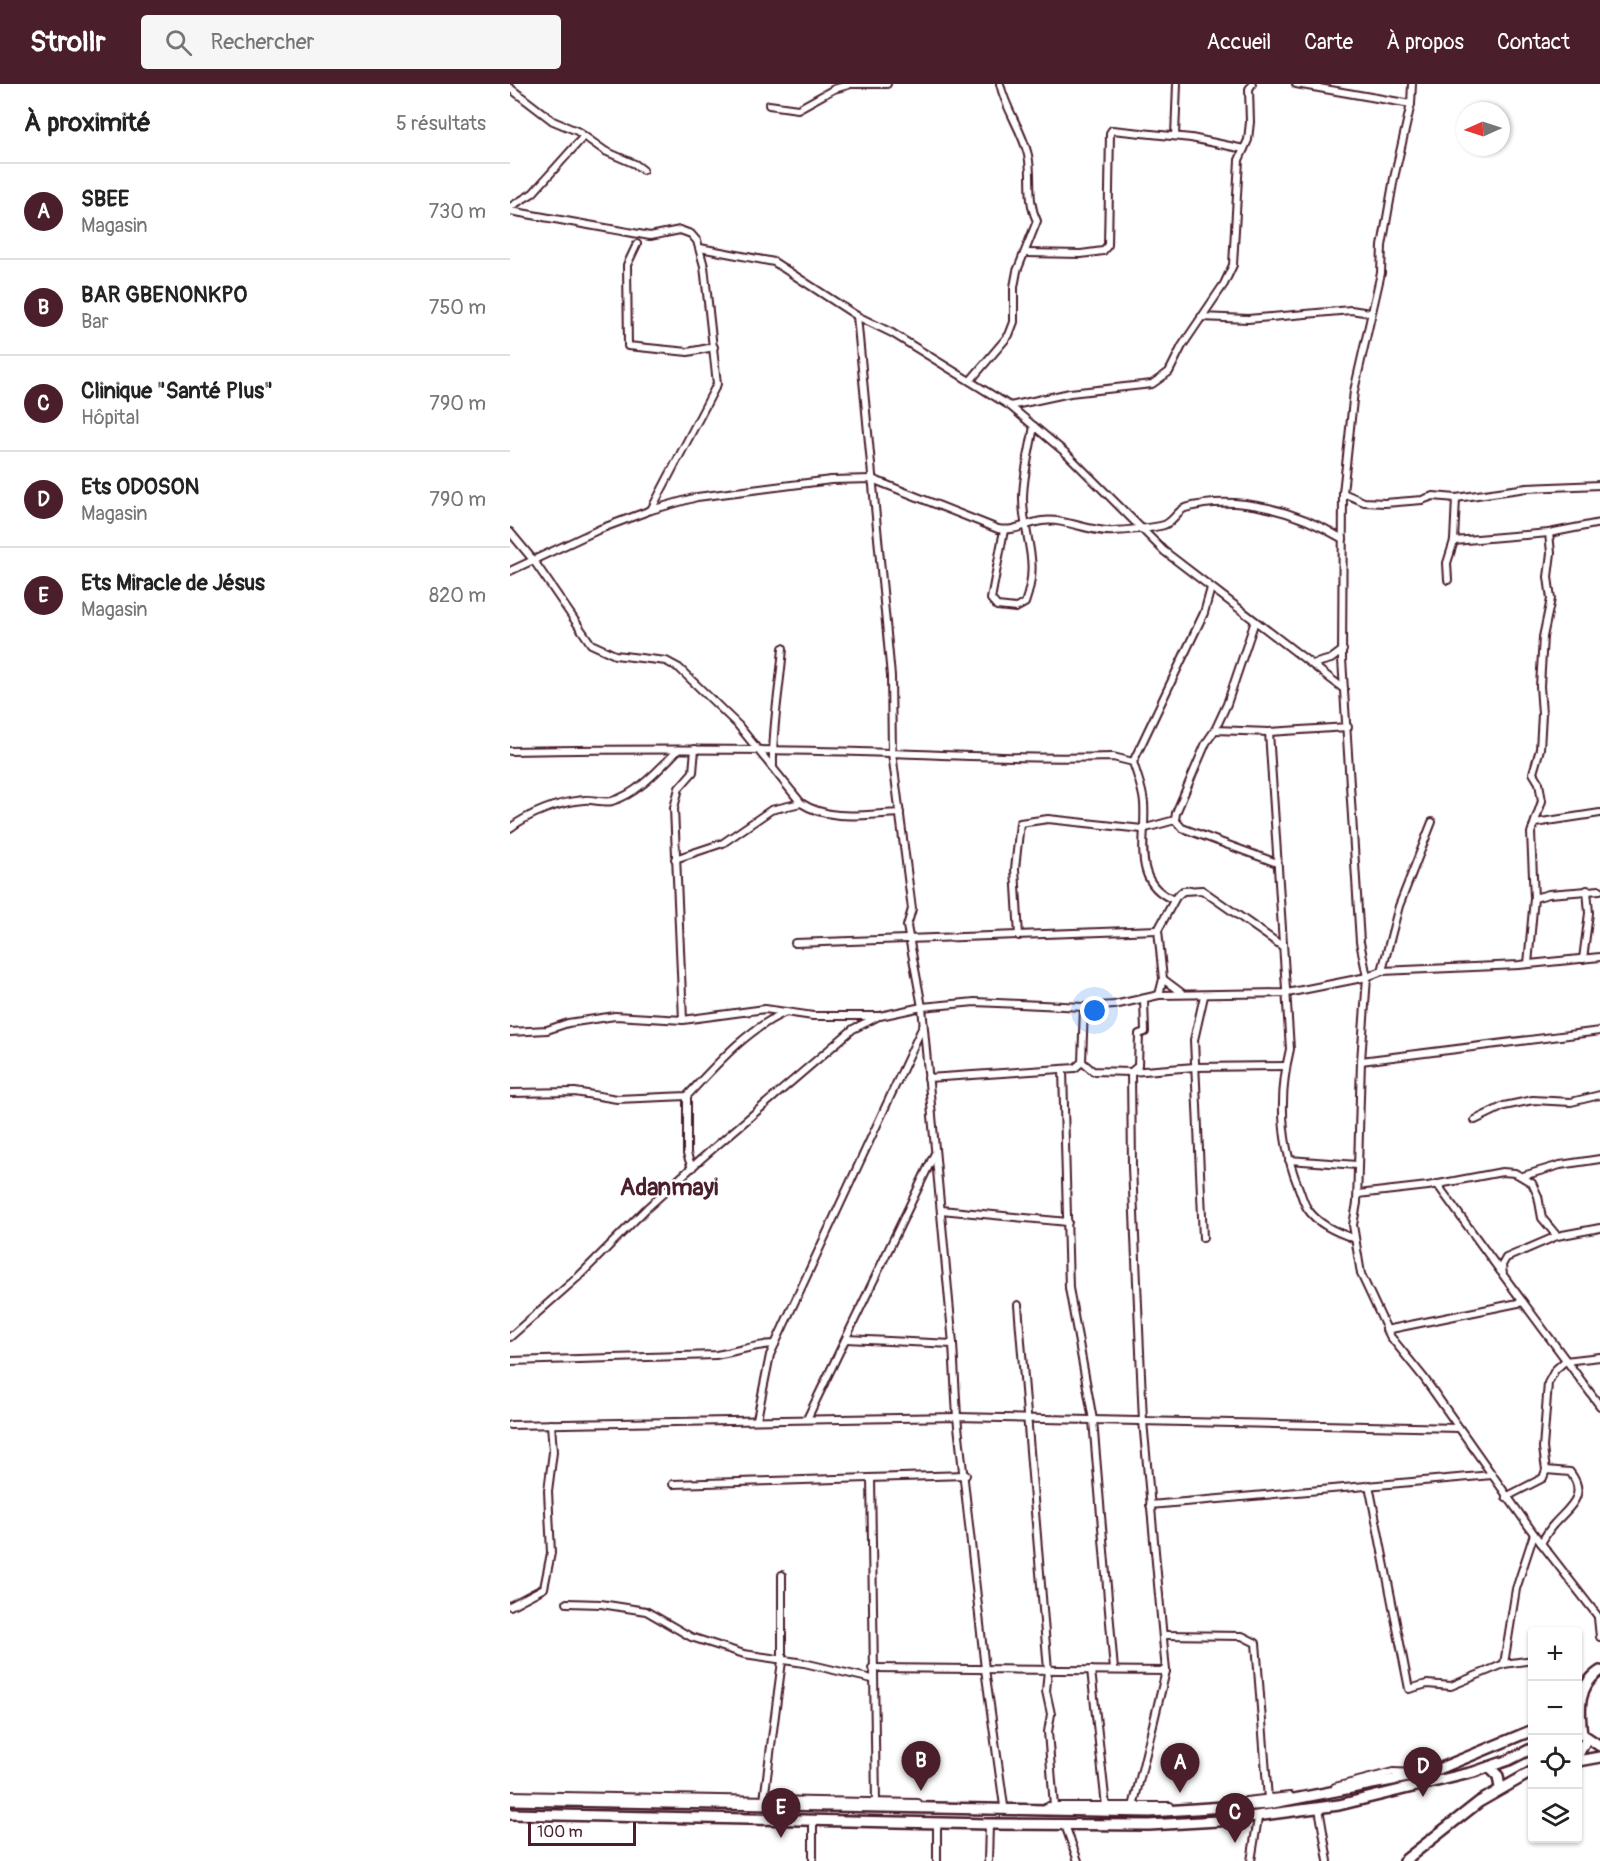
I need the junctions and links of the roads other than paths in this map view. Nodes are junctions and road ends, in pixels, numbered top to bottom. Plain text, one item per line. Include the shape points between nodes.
1 (887, 84) edge
2 (1000, 84) edge
3 (1177, 84) edge
4 (1252, 84) edge
5 (1296, 84) edge
6 (1412, 84) edge
7 (848, 85) edge
8 (510, 88) edge
9 (1411, 104) junction
10 (769, 105) dead end
11 (584, 136) junction
12 (1175, 136) junction
13 (1244, 149) junction
14 (643, 170) dead end
15 (510, 209) edge
16 (637, 244) dead end
17 (700, 248) junction
18 (1026, 253) junction
19 (1211, 303) junction
20 (1370, 313) junction
21 (857, 316) junction
22 (1217, 316) junction
23 (1201, 317) junction
24 (714, 347) junction
25 (970, 381) junction
26 (1010, 406) junction
27 (1034, 426) junction
28 (872, 479) junction
29 (1600, 485) edge
30 (1343, 493) junction
31 (1456, 498) junction
32 (651, 510) junction
33 (1600, 523) edge
34 (1028, 525) junction
35 (1141, 528) junction
36 (1004, 530) junction
37 (510, 531) edge
38 (1549, 533) junction
39 (1342, 539) junction
40 (1454, 541) junction
41 (534, 561) junction
42 (510, 572) edge
43 (1448, 580) dead end
44 (1211, 588) junction
45 (1255, 621) junction
46 (783, 648) dead end
47 (1343, 650) junction
48 (1313, 664) junction
49 (1344, 689) junction
50 (1348, 727) junction
51 (1215, 730) junction
52 (1269, 732) junction
53 (679, 749) junction
54 (695, 749) junction
55 (757, 750) junction
56 (510, 751) edge
57 (773, 752) junction
58 (892, 753) junction
59 (1133, 762) junction
60 (773, 766) junction
61 (801, 803) junction
62 (900, 813) junction
63 (1600, 813) edge
64 (1175, 820) junction
65 (1432, 822) dead end
66 (1535, 822) junction
67 (510, 828) edge
68 (1142, 829) junction
69 (675, 859) junction
70 (1277, 863) junction
71 (1587, 890) junction
72 (1600, 890) edge
73 (1534, 898) junction
74 (1174, 900) junction
75 (1158, 930) junction
76 (1019, 936) junction
77 (911, 941) junction
78 (795, 943) dead end
79 (1282, 946) junction
80 (1600, 957) edge
81 (1583, 959) junction
82 (1528, 964) junction
83 (1382, 971) junction
84 (1367, 976) junction
85 (1163, 979) junction
86 (1287, 993) junction
87 (1159, 995) junction
88 (1184, 995) junction
89 (1204, 996) junction
90 (1144, 999) junction
91 (922, 1007) junction
92 (1084, 1007) junction
93 (787, 1012) junction
94 (880, 1016) junction
95 (683, 1020) junction
96 (923, 1025) junction
97 (1600, 1031) edge
98 (510, 1032) edge
99 (1361, 1061) junction
100 (1082, 1062) junction
101 (1286, 1066) junction
102 (1195, 1067) junction
103 (1063, 1070) junction
104 (1131, 1072) junction
105 (928, 1078) junction
106 (510, 1093) edge
107 (1600, 1095) edge
108 (687, 1096) junction
109 (1476, 1120) dead end
110 (934, 1154) junction
111 (1600, 1159) edge
112 (1289, 1160) junction
113 (1357, 1165) junction
114 (692, 1168) junction
115 (1523, 1176) junction
116 (1437, 1184) junction
117 (1358, 1194) junction
118 (941, 1210) junction
119 (1068, 1222) junction
120 (1600, 1228) edge
121 (1557, 1236) junction
122 (1203, 1238) dead end
123 (1353, 1238) junction
124 (1503, 1275) junction
125 (1523, 1302) junction
126 (1018, 1305) dead end
127 (1386, 1330) junction
128 (510, 1337) edge
129 (846, 1339) junction
130 (775, 1344) junction
131 (953, 1344) junction
132 (1600, 1357) edge
133 (510, 1360) edge
134 (1565, 1360) junction
135 (1600, 1406) edge
136 (957, 1417) junction
137 (1027, 1418) junction
138 (757, 1419) junction
139 (807, 1419) junction
140 (1093, 1420) junction
141 (1143, 1421) junction
142 (551, 1424) junction
143 (510, 1425) edge
144 (1459, 1428) junction
145 (1546, 1470) junction
146 (966, 1475) junction
147 (1492, 1475) junction
148 (871, 1478) junction
149 (673, 1484) dead end
150 (1369, 1485) junction
151 (1506, 1497) junction
152 (1150, 1505) junction
153 (1534, 1534) junction
154 (1541, 1543) junction
155 (782, 1575) dead end
156 (567, 1603) dead end
157 (510, 1606) edge
158 (1599, 1618) edge
159 (1164, 1635) junction
160 (1600, 1637) edge
161 (782, 1661) junction
162 (1528, 1661) edge
163 (1503, 1664) junction
164 (872, 1668) junction
165 (985, 1670) junction
166 (1048, 1670) junction
167 (1091, 1670) junction
168 (1114, 1670) junction
169 (1166, 1671) junction
170 (1600, 1671) edge
171 (872, 1679) junction
172 (1582, 1692) edge
173 (1528, 1732) edge
174 (1582, 1736) edge
175 (1600, 1746) edge
176 (1528, 1750) edge
177 (1600, 1757) edge
178 (1582, 1760) edge
179 (1490, 1767) junction
180 (1429, 1773) junction
181 (1528, 1774) edge
182 (1500, 1788) junction
183 (510, 1795) edge
184 (1268, 1799) junction
185 (510, 1800) edge
186 (764, 1800) junction
187 (876, 1802) junction
188 (1004, 1806) junction
189 (1054, 1806) junction
190 (1106, 1806) junction
191 (1133, 1807) junction
192 (1319, 1808) junction
193 (510, 1814) edge
194 (1258, 1818) junction
195 (813, 1822) junction
196 (937, 1823) junction
197 (989, 1824) junction
198 (1065, 1825) junction
199 (813, 1861) edge
200 (937, 1861) edge
201 (988, 1861) edge
202 (1078, 1861) edge
203 (1251, 1861) edge
204 (1328, 1861) edge
205 (1404, 1861) edge

1 - 7 street
2 - 18 street via 1028,157 1030,206 1037,221
3 - 12 street
4 - 13 street
5 - 9 street
6 - 9 street
7 - 10 street via 798,109
8 - 11 street via 553,121
9 - 20 street via 1394,178 1381,273
11 - 14 street
11 - 15 street via 533,193
12 - 13 street
12 - 18 street via 1116,128 1110,133 1110,238 1103,251
13 - 19 street via 1238,170 1234,259
15 - 17 street via 650,236 681,230 691,234
16 - 24 street via 627,265 628,346 688,352
17 - 21 street via 774,262
17 - 24 street
18 - 25 street via 1014,287 1014,322 1009,335
19 - 22 street
19 - 23 street
20 - 22 street via 1351,310 1248,319
20 - 30 street via 1354,391
21 - 25 street
21 - 28 street
22 - 23 street
23 - 26 street via 1169,372 1152,384 1070,393
24 - 32 street via 716,390
25 - 26 street
26 - 27 street
27 - 34 street via 1023,500
27 - 35 street
28 - 32 street via 782,485 697,497
28 - 36 street
28 - 58 street via 891,676
29 - 31 street via 1527,488
30 - 31 street via 1364,502 1385,504 1433,496
30 - 39 street
31 - 40 street
32 - 41 street
33 - 38 street
34 - 35 street via 1060,521 1096,530
34 - 36 street
34 - 36 street via 1032,584 1025,603 1016,608 997,606 991,599
35 - 39 street via 1166,524 1182,509 1230,503 1295,515
35 - 44 street
37 - 41 street
38 - 40 street
38 - 66 street via 1551,599 1539,686 1540,749 1533,773 1542,801
39 - 47 street
40 - 43 street via 1447,563
41 - 42 street
41 - 55 street via 591,644 615,655 674,665 738,725
44 - 45 street
44 - 59 street via 1204,613
45 - 48 street
45 - 51 street
46 - 57 street via 773,719
47 - 48 street via 1331,659
47 - 49 street
48 - 49 street
49 - 50 street
50 - 52 street
50 - 84 street via 1360,942
51 - 52 street
51 - 64 street
52 - 70 street
53 - 54 street
53 - 56 street
53 - 67 street via 651,777 617,799 583,800 540,811
54 - 55 street
54 - 69 street via 693,772 676,797
55 - 57 street
55 - 60 street
57 - 58 street
57 - 60 street
58 - 59 street via 938,757 1113,757
58 - 62 street
59 - 68 street via 1144,802
60 - 61 street
61 - 62 street via 814,811 837,815
61 - 69 street via 771,810 723,843
62 - 77 street via 912,909 907,926
63 - 66 street
64 - 68 street
64 - 70 street via 1182,828
65 - 83 street via 1399,906
66 - 73 street via 1531,833
68 - 74 street via 1141,849 1151,881 1158,894
68 - 76 street via 1048,819 1020,823 1015,869
69 - 95 street
70 - 79 street
71 - 72 street
71 - 73 street
71 - 81 street via 1589,913
73 - 82 street
74 - 75 street
74 - 79 street via 1183,891 1202,890
75 - 76 street
75 - 85 street
76 - 77 street
77 - 78 street
77 - 91 street
79 - 86 street
80 - 81 street
81 - 82 street
82 - 83 street
83 - 84 street
84 - 86 street
84 - 99 street
85 - 87 street
85 - 88 street
86 - 89 street
86 - 101 street via 1290,1049
87 - 88 street
87 - 90 street
88 - 89 street
89 - 102 street via 1194,1040
90 - 92 street
90 - 104 street via 1145,1032 1139,1034 1138,1066
91 - 92 street via 975,1002
91 - 94 street
91 - 96 street
92 - 100 street
93 - 94 street
93 - 95 street via 765,1009
93 - 108 street via 772,1018 729,1052
94 - 114 street via 853,1029
95 - 98 street via 615,1016 547,1030
96 - 105 street
96 - 130 street
97 - 99 street
99 - 113 street
100 - 103 street
100 - 104 street via 1093,1071
101 - 102 street
101 - 112 street via 1282,1109
102 - 104 street
102 - 122 street
103 - 105 street
103 - 119 street
104 - 141 street
105 - 110 street
106 - 108 street via 575,1092 617,1099
107 - 109 street via 1571,1102 1540,1099 1504,1106
108 - 114 street via 687,1154
110 - 118 street
110 - 129 street
111 - 115 street
112 - 113 street
112 - 123 street via 1307,1208 1333,1231
113 - 117 street
114 - 128 street
115 - 116 street via 1502,1172
115 - 121 street via 1532,1183 1542,1218
116 - 117 street
116 - 124 street
117 - 123 street
118 - 119 street
118 - 131 street
119 - 140 street via 1069,1288
120 - 121 street
121 - 124 street via 1506,1258
123 - 127 street via 1361,1274
124 - 125 street
125 - 127 street
125 - 134 street
126 - 137 street
127 - 144 street
129 - 131 street
129 - 139 street
130 - 133 street via 716,1355
130 - 138 street
131 - 136 street
132 - 134 street
134 - 135 street
134 - 145 street via 1548,1383
136 - 137 street
136 - 139 street
136 - 146 street
137 - 140 street
137 - 166 street
138 - 139 street
138 - 142 street
140 - 141 street
140 - 168 street
141 - 144 street
141 - 152 street
142 - 143 street
142 - 157 street via 551,1553 544,1588
144 - 147 street
145 - 151 street via 1543,1478
145 - 154 street via 1570,1472 1577,1493 1574,1506
146 - 148 street
146 - 165 street
147 - 150 street
147 - 151 street
148 - 149 street
148 - 164 street
150 - 152 street
150 - 163 street via 1409,1689 1427,1684 1451,1686
151 - 153 street
152 - 159 street
153 - 154 street
153 - 163 street via 1516,1589
154 - 158 street
155 - 161 street
156 - 161 street via 646,1611 691,1637
158 - 160 street
159 - 169 street
159 - 184 street via 1242,1636 1256,1643
161 - 171 street
161 - 186 street
162 - 163 street
164 - 165 street
164 - 171 street
165 - 166 street
165 - 188 street
166 - 167 street
166 - 189 street
167 - 168 street
167 - 190 street
168 - 169 street
169 - 191 street
170 - 172 main road
171 - 187 street
173 - 180 main road
174 - 175 main road
176 - 179 main road
177 - 178 main road
179 - 182 main road via 1498,1776
179 - 192 main road
180 - 184 street via 1393,1772 1324,1790
180 - 185 main road via 1268,1804 1179,1812
181 - 182 main road
182 - 205 main road
183 - 186 street
184 - 191 street
186 - 187 street
187 - 188 street
188 - 189 street
189 - 190 street
190 - 191 street
192 - 194 main road
192 - 204 street
193 - 195 main road
194 - 198 main road via 1149,1825
194 - 203 street
195 - 196 main road
195 - 199 street
196 - 197 main road
196 - 200 street
197 - 198 main road
197 - 201 street
198 - 202 street

